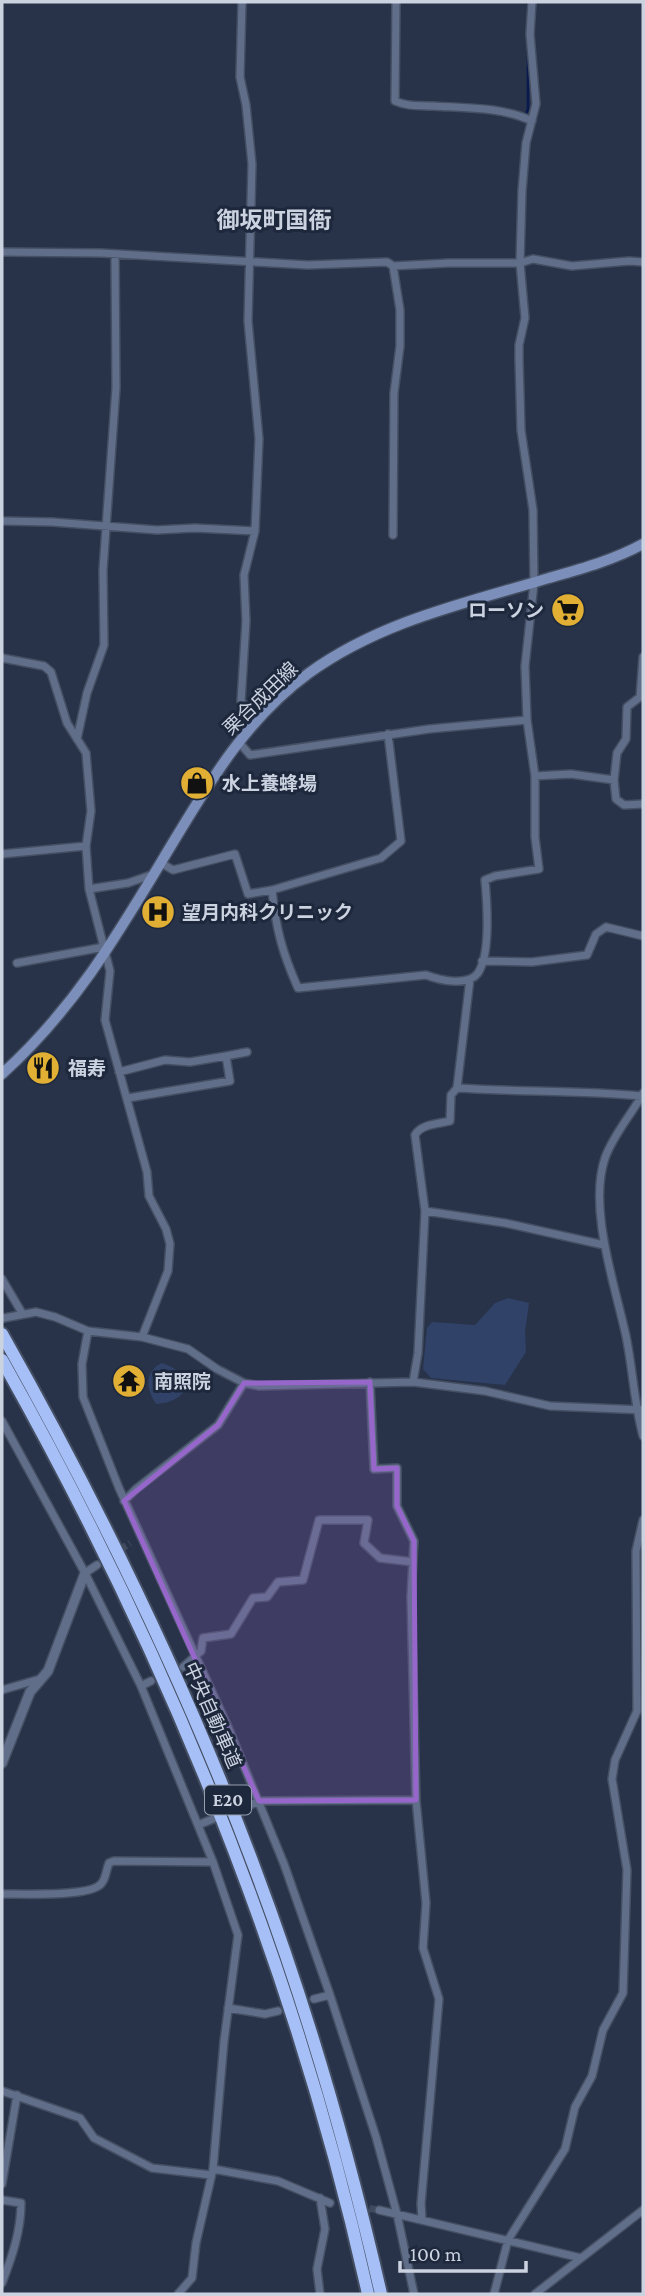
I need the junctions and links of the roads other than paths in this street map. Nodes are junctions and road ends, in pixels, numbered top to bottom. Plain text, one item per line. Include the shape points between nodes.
1 (242, 2) edge
2 (396, 2) edge
3 (532, 2) edge
4 (532, 121) junction
5 (2, 253) edge
6 (115, 255) junction
7 (643, 262) edge
8 (249, 263) junction
9 (520, 263) junction
10 (394, 266) junction
11 (2, 521) edge
12 (106, 526) junction
13 (255, 531) junction
14 (393, 535) dead end
15 (643, 544) edge
16 (534, 583) junction
17 (643, 657) edge
18 (2, 658) edge
19 (257, 720) junction
20 (527, 720) junction
21 (387, 734) junction
22 (77, 739) junction
23 (238, 741) junction
24 (535, 776) junction
25 (614, 780) junction
26 (643, 804) edge
27 (86, 846) junction
28 (2, 854) edge
29 (161, 863) junction
30 (154, 874) junction
31 (89, 889) junction
32 (272, 890) junction
33 (643, 936) edge
34 (104, 950) junction
35 (482, 961) junction
36 (17, 963) dead end
37 (470, 979) junction
38 (247, 1052) dead end
39 (226, 1056) junction
40 (120, 1072) junction
41 (2, 1074) edge
42 (457, 1088) junction
43 (643, 1095) edge
44 (128, 1098) junction
45 (425, 1211) junction
46 (604, 1245) junction
47 (2, 1279) edge
48 (22, 1313) junction
49 (4, 1318) dead end
50 (88, 1331) junction
51 (2, 1334) edge
52 (142, 1338) junction
53 (2, 1360) edge
54 (370, 1382) junction
55 (413, 1382) junction
56 (244, 1383) junction
57 (640, 1411) edge
58 (2, 1422) edge
59 (643, 1436) edge
60 (124, 1502) junction
61 (643, 1520) edge
62 (139, 1536) junction
63 (130, 1544) tunnel mouth
64 (413, 1562) junction
65 (97, 1565) tunnel mouth
66 (85, 1573) junction
67 (637, 1576) junction
68 (643, 1587) edge
69 (197, 1657) junction
70 (183, 1667) dead end
71 (40, 1679) junction
72 (152, 1681) dead end
73 (141, 1686) junction
74 (2, 1690) edge
75 (2, 1763) edge
76 (416, 1800) junction
77 (259, 1801) junction
78 (246, 1807) dead end
79 (213, 1819) dead end
80 (198, 1825) junction
81 (213, 1862) junction
82 (2, 1894) edge
83 (330, 1995) junction
84 (314, 1999) dead end
85 (228, 2008) junction
86 (278, 2011) dead end
87 (2, 2091) edge
88 (16, 2095) junction
89 (212, 2172) junction
90 (2, 2184) edge
91 (320, 2198) junction
92 (2, 2200) edge
93 (330, 2203) dead end
94 (379, 2210) tunnel mouth
95 (643, 2210) edge
96 (397, 2214) junction
97 (422, 2219) junction
98 (509, 2240) junction
99 (581, 2258) junction
100 (2, 2283) edge
101 (178, 2294) edge
102 (320, 2294) edge
103 (368, 2294) edge
104 (381, 2294) edge
105 (414, 2294) edge
106 (494, 2294) edge
107 (535, 2294) edge

1 - 8 street via 240,77 252,164
2 - 4 street via 396,101 409,107 517,113
3 - 4 street via 536,104
4 - 9 street via 526,143
5 - 6 street
6 - 8 street
6 - 12 street via 116,388
7 - 9 street via 572,265 533,259
8 - 10 street via 387,262
8 - 13 street via 248,321 259,439
9 - 10 street
9 - 16 street via 525,318 519,345 521,430 533,510
10 - 14 street via 400,346 394,393
11 - 12 street
12 - 13 street
12 - 22 street via 104,645
13 - 19 street via 244,575 241,701
15 - 16 main road, 栗合成田線 via 606,561
16 - 19 main road, 栗合成田線 via 417,617 369,637 309,673
16 - 20 street via 525,666
17 - 25 street via 640,697 627,707 626,739 617,753
18 - 22 street via 44,666 51,672 67,723
19 - 23 main road, 栗合成田線
20 - 21 street
20 - 24 street
21 - 23 street via 250,755
21 - 32 street via 401,841 381,858
22 - 27 street via 86,752 89,772 91,811
23 - 29 main road, 栗合成田線
24 - 25 street via 571,774
24 - 35 street via 538,869 485,880 488,912
25 - 26 street via 616,799 624,805
27 - 28 street
27 - 31 street
29 - 30 main road, 栗合成田線
29 - 32 street via 173,870 234,854 248,894
30 - 31 street
30 - 34 main road, 栗合成田線
31 - 34 street
32 - 37 street via 282,953 298,988 426,975 440,981
33 - 35 street via 606,928 596,934 587,956
34 - 36 street
34 - 40 street via 110,971 105,1020
34 - 41 main road, 栗合成田線 via 63,1012
35 - 37 street
37 - 42 street
38 - 39 street
39 - 40 street via 190,1062 165,1060
39 - 44 street via 230,1082
40 - 44 street
42 - 43 street
42 - 45 street via 451,1095 450,1121 423,1127 415,1135
43 - 46 street via 605,1158 599,1187
44 - 52 street via 149,1196 170,1244 168,1271
45 - 46 street
45 - 55 street
46 - 57 street
47 - 48 street
48 - 49 street
48 - 50 street via 55,1317
50 - 52 street
50 - 60 street via 83,1397
51 - 104 highway, 中央自動車道 / E20 via 128,1575 228,1798 321,2063
52 - 56 street via 188,1349
53 - 103 highway, 中央自動車道 / E20 via 117,1580 212,1791 317,2091
54 - 55 street
54 - 56 street
54 - 64 street via 374,1469 397,1468 397,1506 414,1541
55 - 57 street via 551,1406
56 - 60 street via 218,1426
57 - 59 street
58 - 66 street
60 - 62 street
61 - 67 street via 636,1551
62 - 63 street
62 - 69 street
64 - 69 street via 380,1558 364,1543 368,1520 319,1520 303,1580 278,1582 267,1597 253,1598 231,1634 203,1638
64 - 76 street
65 - 66 street
66 - 71 street via 48,1671
66 - 73 street
67 - 68 street
67 - 98 street via 637,1711 615,1760 612,1779 627,1870 623,1993 603,2031 593,2076 575,2107 565,2149
69 - 70 street
69 - 77 street
71 - 74 street
71 - 75 street via 30,1692
72 - 73 street
73 - 80 street
76 - 77 street
76 - 97 street via 426,1903 423,1948 439,1999
77 - 78 street
77 - 83 street
79 - 80 street
80 - 81 street
81 - 82 street via 114,1861 98,1887 74,1893
81 - 85 street via 238,1935
83 - 84 street
83 - 96 street
85 - 86 street via 265,2014
85 - 89 street
87 - 88 street
88 - 89 street via 80,2118 94,2138 152,2168
88 - 90 street
89 - 91 street via 278,2181
89 - 101 street via 192,2277
91 - 93 street
91 - 102 street via 325,2229 317,2269
92 - 100 street via 21,2203 12,2257
94 - 96 street
95 - 99 street
96 - 97 street
96 - 105 street
97 - 98 street
98 - 99 street
98 - 106 street
99 - 107 street

